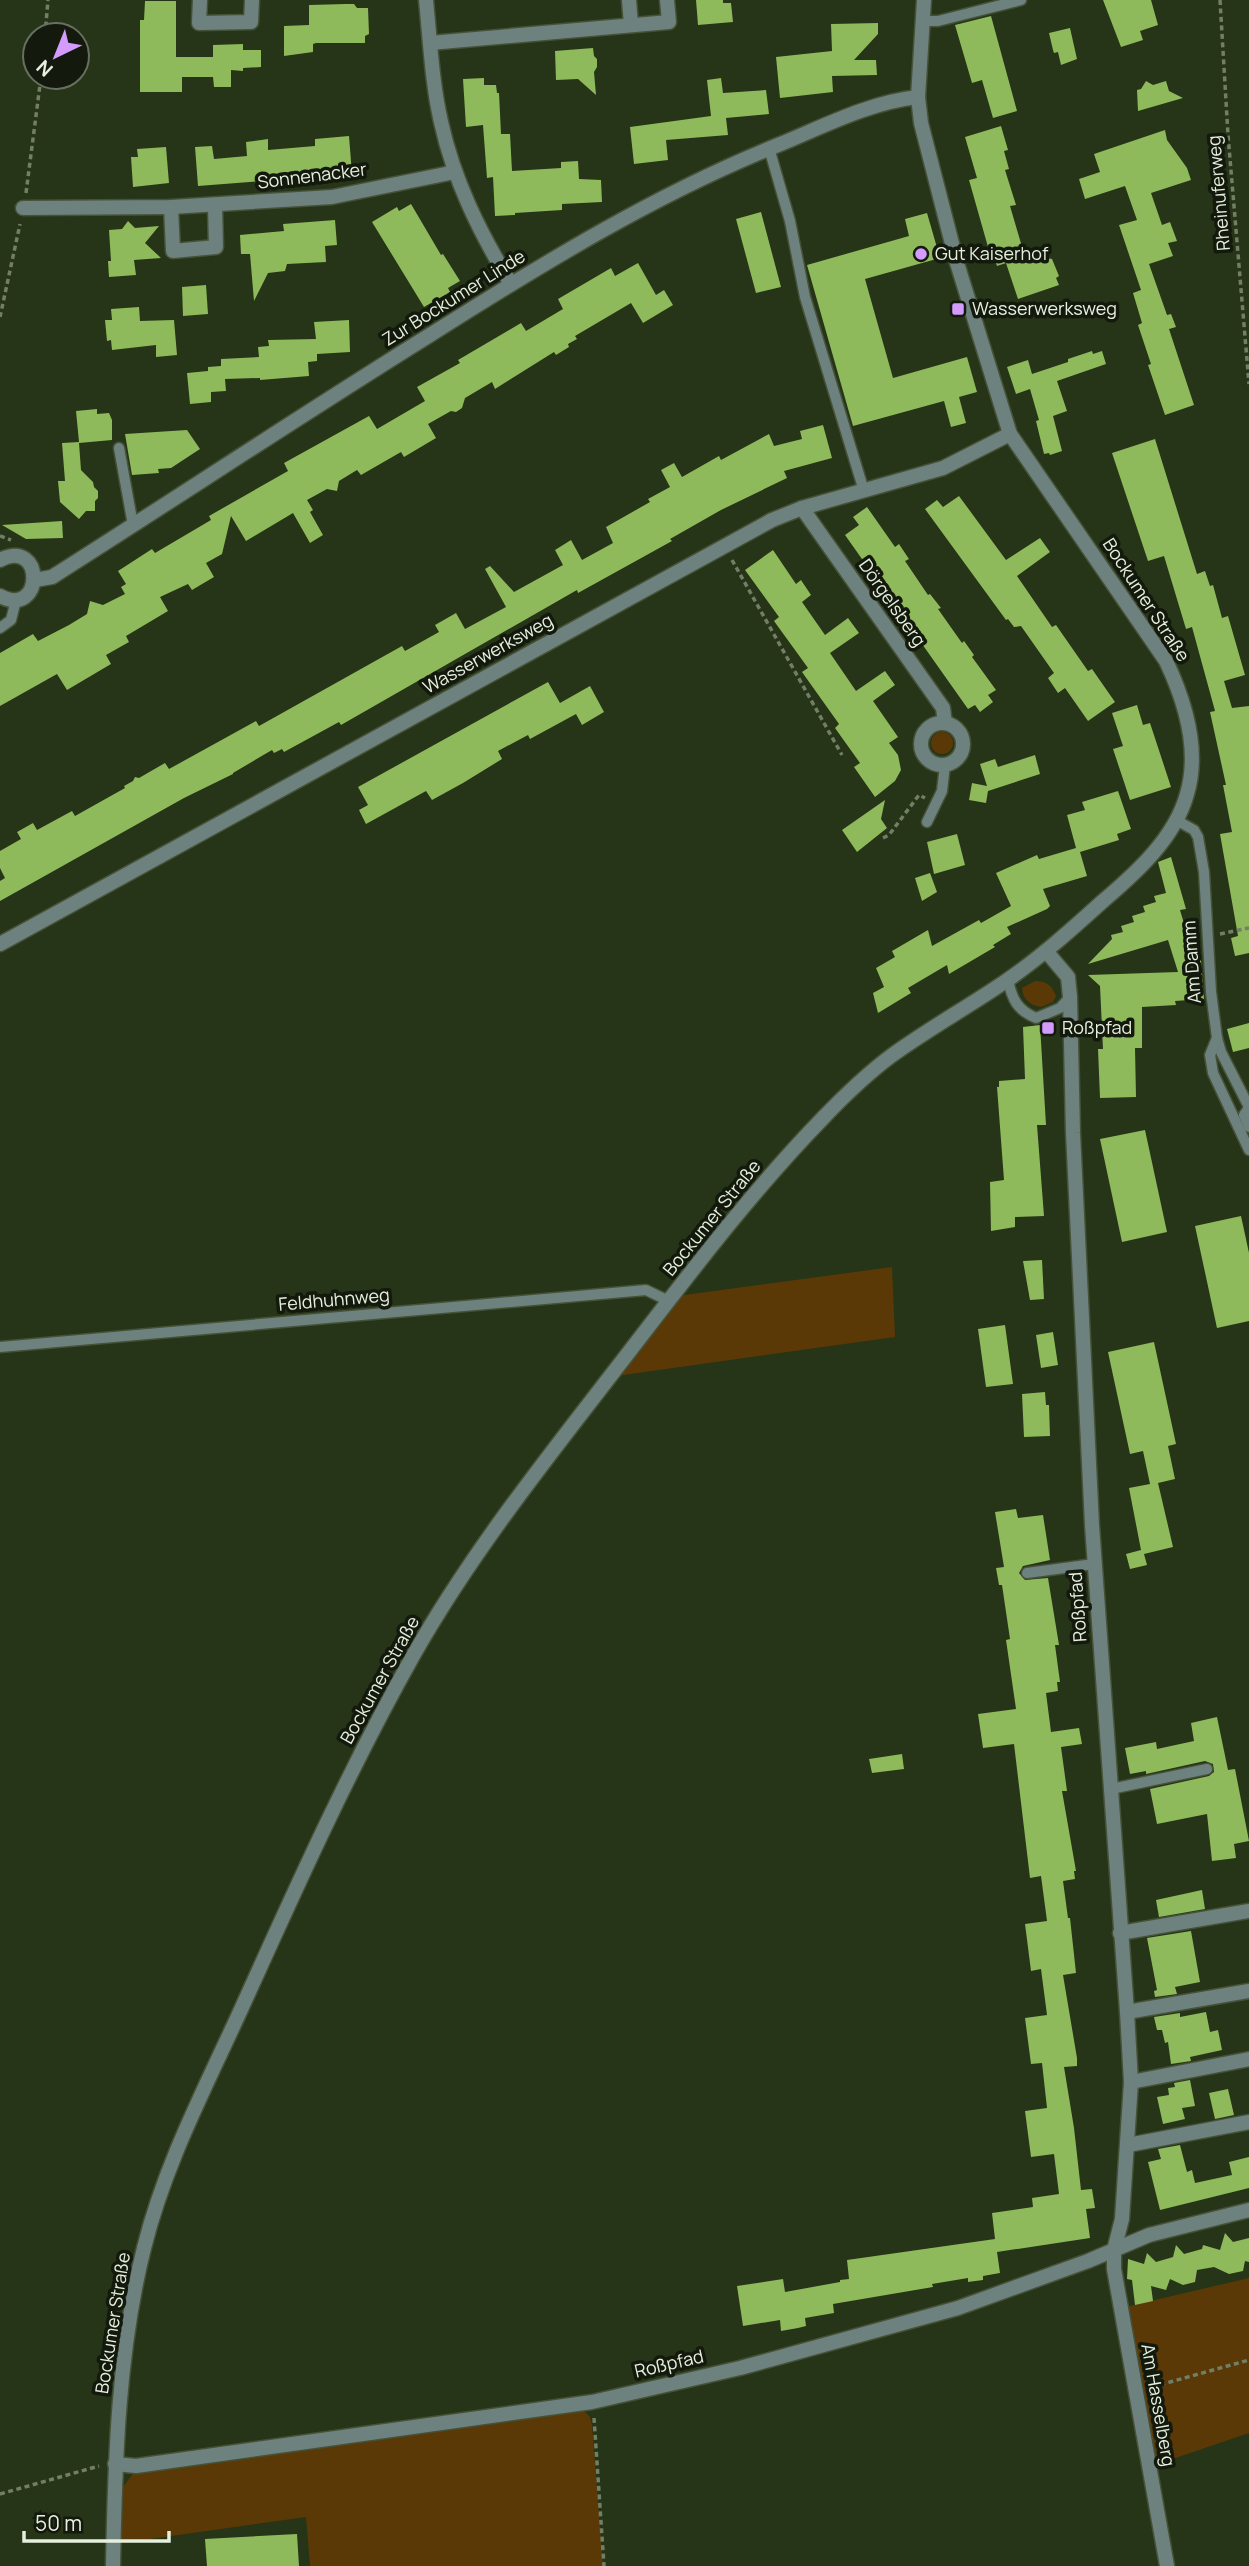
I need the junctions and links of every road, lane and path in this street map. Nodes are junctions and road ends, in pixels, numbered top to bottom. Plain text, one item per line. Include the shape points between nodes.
1 (48, 0) edge
2 (200, 0) edge
3 (252, 0) edge
4 (426, 0) edge
5 (629, 0) edge
6 (667, 0) edge
7 (924, 0) edge
8 (1021, 0) edge
9 (1220, 0) edge
10 (46, 21) edge
11 (924, 22) junction
12 (631, 25) junction
13 (430, 43) junction
14 (918, 97) junction
15 (769, 148) junction
16 (455, 172) junction
17 (215, 205) junction
18 (171, 207) junction
19 (23, 208) dead end
20 (511, 284) junction
21 (1249, 384) edge
22 (1010, 435) junction
23 (119, 448) dead end
24 (864, 491) junction
25 (802, 508) junction
26 (133, 525) junction
27 (724, 546) junction
28 (0, 560) edge
29 (35, 580) junction
30 (0, 596) edge
31 (16, 600) junction
32 (0, 628) edge
33 (945, 723) junction
34 (842, 755) dead end
35 (946, 765) junction
36 (936, 804) junction
37 (1175, 820) junction
38 (928, 822) dead end
39 (883, 838) dead end
40 (1249, 928) edge
41 (1208, 937) junction
42 (0, 944) edge
43 (1046, 951) junction
44 (1008, 980) junction
45 (1070, 997) junction
46 (1217, 1038) junction
47 (1249, 1107) edge
48 (1249, 1127) edge
49 (1249, 1150) edge
50 (669, 1301) junction
51 (0, 1347) edge
52 (1094, 1564) junction
53 (1027, 1573) dead end
54 (1207, 1769) dead end
55 (1111, 1789) junction
56 (1249, 1911) edge
57 (1120, 1933) junction
58 (1249, 1991) edge
59 (1128, 2012) junction
60 (1249, 2059) edge
61 (1131, 2082) junction
62 (1249, 2122) edge
63 (1128, 2146) junction
64 (1249, 2210) edge
65 (1114, 2250) junction
66 (1249, 2360) edge
67 (1136, 2391) junction
68 (592, 2402) junction
69 (115, 2464) junction
70 (0, 2494) edge
71 (113, 2566) edge
72 (604, 2566) edge
73 (1167, 2566) edge

1 - 10 path
2 - 3 street via 199,23 251,22
4 - 13 street
5 - 12 street
6 - 12 street via 669,22
7 - 11 street, Bockumer Straße
8 - 11 lane
9 - 21 path, Rheinuferweg
11 - 14 street, Bockumer Straße
12 - 13 street
13 - 16 street via 440,121
14 - 15 street, Zur Bockumer Linde via 897,99
14 - 22 street, Bockumer Straße via 927,153
15 - 20 street, Zur Bockumer Linde via 688,184
15 - 24 lane via 805,297
16 - 17 street, Sonnenacker via 332,197
16 - 20 street via 474,220
17 - 18 street, Sonnenacker
17 - 18 street via 216,247 173,251
18 - 19 street, Sonnenacker
20 - 26 street, Zur Bockumer Linde
22 - 24 street, Wasserwerksweg via 943,468
22 - 37 street, Bockumer Straße via 1166,661 1181,691 1189,728 1190,777
23 - 26 lane
24 - 25 street, Wasserwerksweg
25 - 27 street, Wasserwerksweg
25 - 33 street, Dörgelsberg via 943,708
26 - 29 street, Zur Bockumer Linde via 52,577
27 - 34 path
27 - 42 street, Wasserwerksweg
28 - 29 street via 21,558 32,566
29 - 31 street, Zur Bockumer Linde via 29,593
30 - 31 street
31 - 32 lane, Zur Bockumer Linde via 11,620
33 - 35 street, Dörgelsberg via 958,730 963,744 959,757
33 - 35 street via 924,731 920,746 930,762
35 - 36 lane
36 - 38 lane
36 - 39 path via 919,795
37 - 41 lane, Am Damm via 1198,837
37 - 43 street, Bockumer Straße via 1127,881
40 - 41 path
41 - 46 lane, Am Damm
43 - 44 street, Bockumer Straße
43 - 45 street, Roßpfad via 1068,977
44 - 45 lane via 1012,999 1023,1013 1036,1018 1060,1008
44 - 50 street, Bockumer Straße via 888,1058 853,1089 769,1178
45 - 52 street, Roßpfad
46 - 47 lane, Am Damm
46 - 49 lane via 1210,1055 1213,1073
47 - 48 lane, Am Damm via 1244,1115
50 - 51 lane, Feldhuhnweg via 646,1290
50 - 69 street, Bockumer Straße via 543,1464 431,1626 375,1725 309,1862 167,2175 144,2247 129,2324
52 - 53 lane
52 - 55 street, Roßpfad
54 - 55 lane
55 - 57 street, Roßpfad
56 - 57 street
57 - 59 street, Roßpfad
58 - 59 street
59 - 61 street, Roßpfad
60 - 61 street
61 - 63 street, Roßpfad
62 - 63 street
63 - 65 street, Roßpfad via 1122,2219
64 - 65 street via 1149,2235
65 - 67 street, Am Hasselberg
65 - 68 street, Roßpfad via 958,2308 740,2368
66 - 67 path
67 - 73 street, Am Hasselberg
68 - 69 street, Roßpfad via 135,2466
68 - 72 path
69 - 70 path
69 - 71 street, Bockumer Straße

